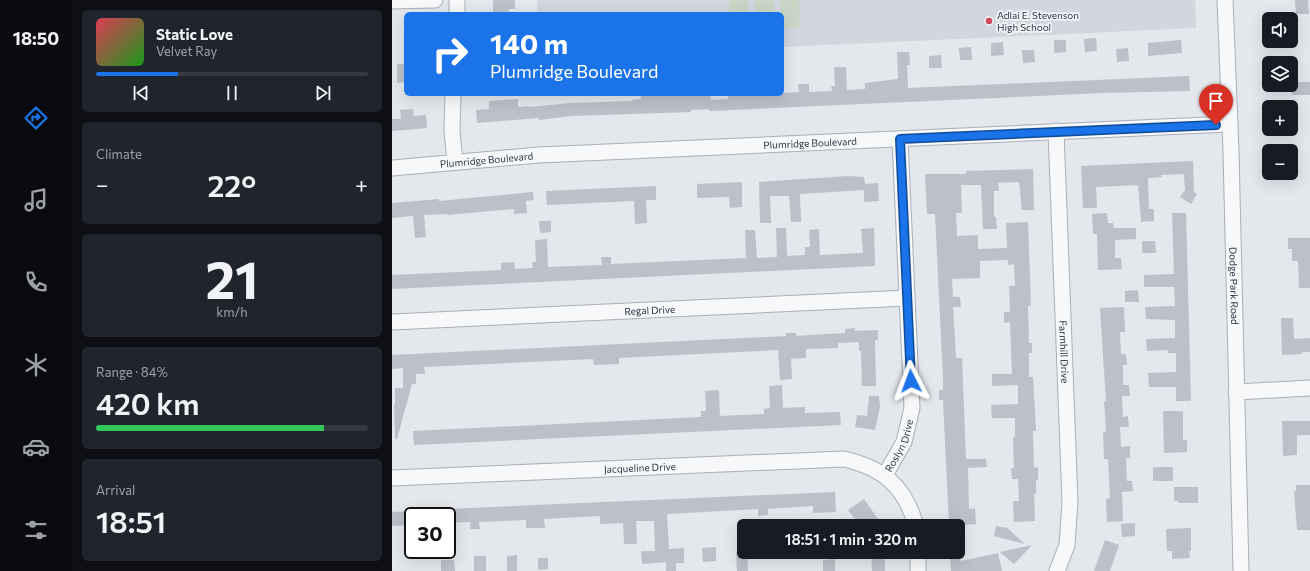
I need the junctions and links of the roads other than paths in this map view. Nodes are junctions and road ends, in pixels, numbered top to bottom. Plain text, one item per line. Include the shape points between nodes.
1 (436, 0) edge
2 (457, 0) edge
3 (1225, 0) edge
4 (392, 1) edge
5 (457, 12) edge
6 (453, 96) edge
7 (1230, 124) junction
8 (1056, 131) junction
9 (900, 139) junction
10 (455, 162) junction
11 (392, 168) edge
12 (907, 298) junction
13 (392, 322) edge
14 (1310, 388) edge
15 (1236, 392) junction
16 (884, 475) junction
17 (392, 478) edge
18 (913, 519) edge
19 (918, 559) edge
20 (918, 571) edge
21 (1057, 571) edge
22 (1241, 571) edge

1 - 4 street
2 - 5 street
3 - 7 street, Dodge Park Road
6 - 10 street via 452,131
7 - 8 street, Plumridge Boulevard
7 - 15 street, Dodge Park Road
8 - 9 street, Plumridge Boulevard
8 - 21 street, Farmhill Drive via 1070,502 1067,545
9 - 10 street, Plumridge Boulevard via 540,155
9 - 12 street, Roslyn Drive
10 - 11 street, Plumridge Boulevard
12 - 13 street, Regal Drive
12 - 16 street, Roslyn Drive via 912,408 904,442
14 - 15 street
15 - 22 street, Dodge Park Road
16 - 17 street, Jacqueline Drive via 862,463 844,459 822,459
16 - 18 street, Roslyn Drive via 898,488
19 - 20 street

